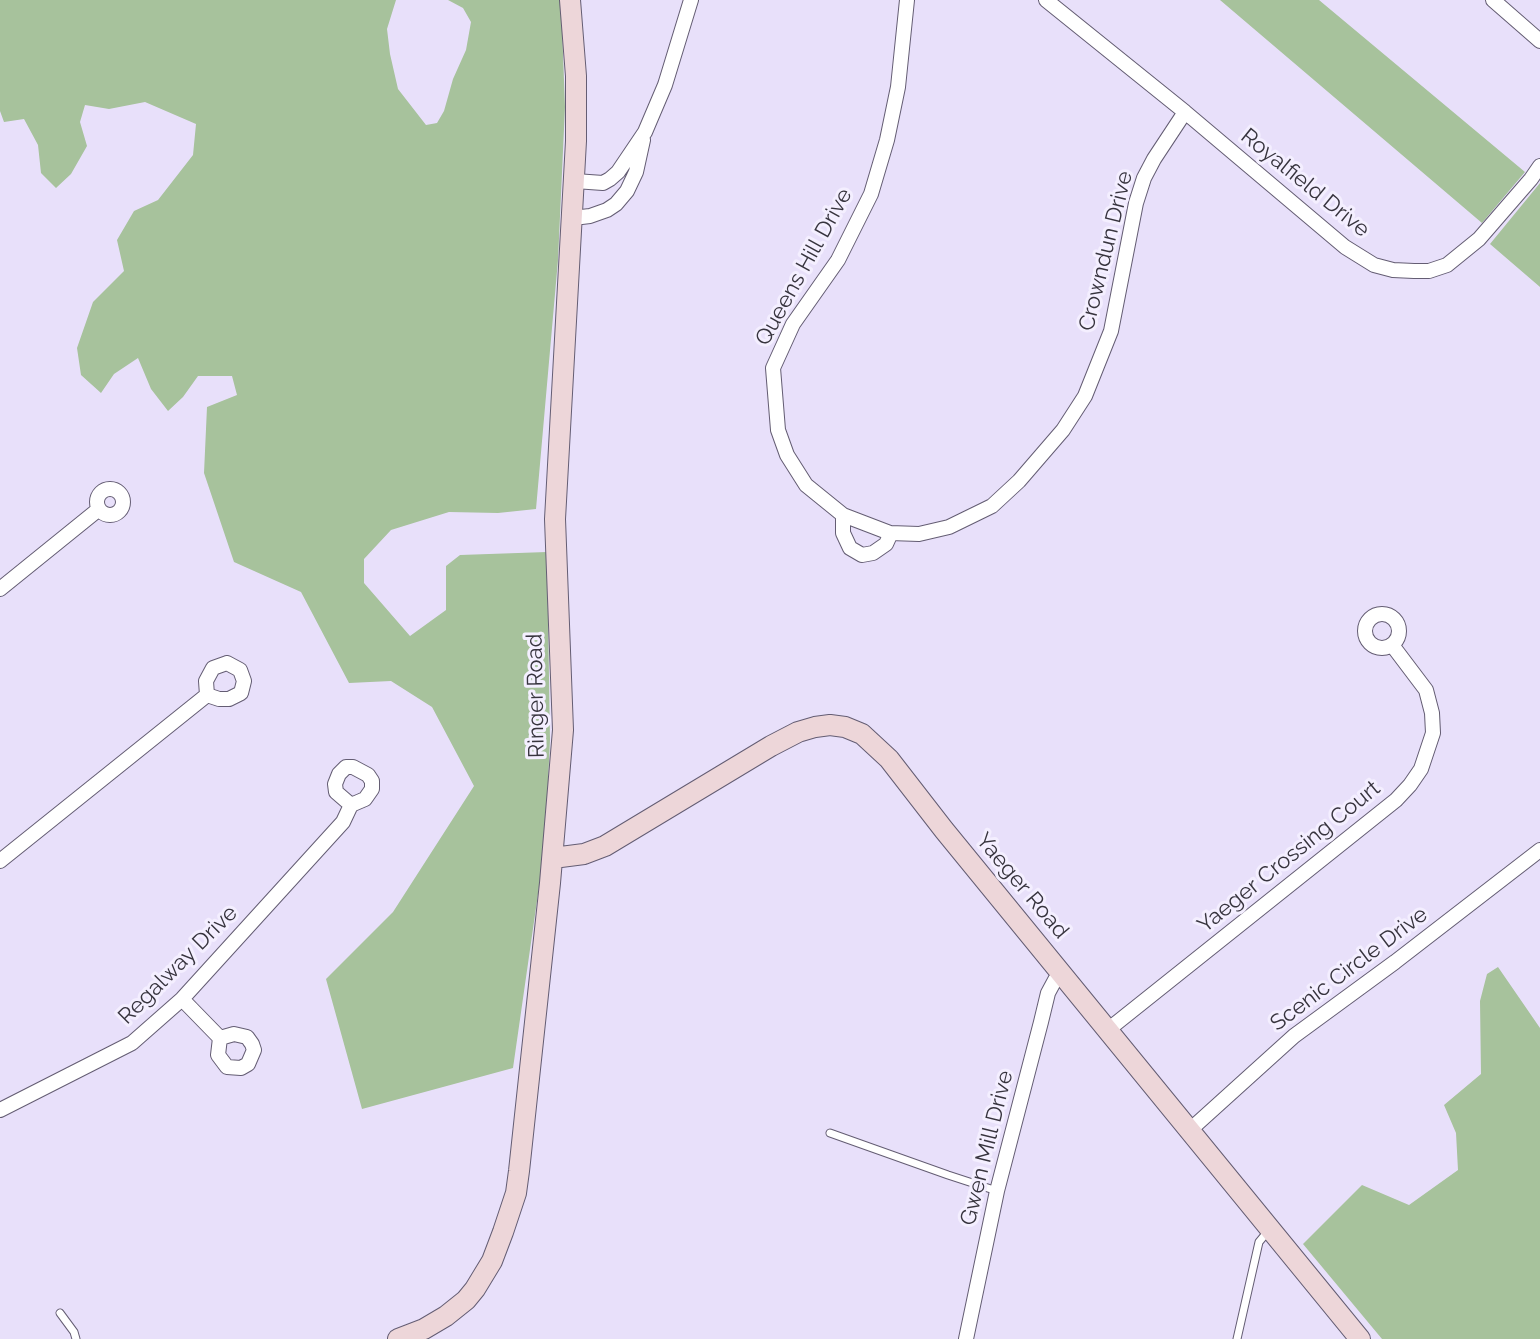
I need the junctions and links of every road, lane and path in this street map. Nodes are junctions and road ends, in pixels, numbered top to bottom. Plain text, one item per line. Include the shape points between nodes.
1 (570, 0) edge
2 (691, 0) edge
3 (907, 0) edge
4 (1046, 0) edge
5 (1493, 0) edge
6 (1538, 39) edge
7 (1185, 112) junction
8 (645, 132) junction
9 (1540, 166) edge
10 (575, 181) junction
11 (573, 218) junction
12 (773, 368) joint
13 (99, 509) dead end
14 (843, 515) junction
15 (891, 533) junction
16 (0, 589) edge
17 (1392, 645) dead end
18 (207, 695) dead end
19 (351, 805) dead end
20 (1540, 850) edge
21 (553, 858) junction
22 (0, 861) edge
23 (1062, 972) junction
24 (182, 999) junction
25 (1109, 1029) junction
26 (220, 1038) dead end
27 (0, 1110) edge
28 (1190, 1130) junction
29 (830, 1133) dead end
30 (997, 1191) junction
31 (1270, 1228) junction
32 (60, 1313) dead end
33 (416, 1336) edge
34 (76, 1339) edge
35 (966, 1339) edge
36 (1237, 1339) edge
37 (1360, 1339) edge

1 - 10 street, Ringer Road
2 - 8 street
3 - 12 street, Queens Hill Drive via 898,87 871,194 838,260 793,324
4 - 7 street, Royalfield Drive
5 - 6 street
7 - 9 street, Royalfield Drive via 1345,247 1393,270 1429,271 1447,265 1479,239
7 - 15 street, Crowndun Drive via 1144,178 1111,331 1085,396 1063,430 992,506 949,527
8 - 10 street via 610,179
8 - 11 street via 627,191 607,210
10 - 11 street, Ringer Road
11 - 21 street, Ringer Road via 556,480 563,730
12 - 14 street, Crowndun Drive via 778,430 787,455 806,485
13 - 16 street
14 - 15 street, Crowndun Drive
14 - 15 street via 850,548 862,555 886,544
17 - 25 street, Yaeger Crossing Court via 1426,690 1432,713 1430,743 1410,785
18 - 22 street
19 - 24 street, Regalway Drive via 343,822
20 - 28 street, Scenic Circle Drive via 1294,1036
21 - 23 street, Yaeger Road via 605,846 798,732 845,727 862,734 889,759
21 - 33 street, Ringer Road via 516,1193 492,1261 475,1289
23 - 25 street, Yaeger Road
23 - 30 street, Gwen Mill Drive via 1048,993
24 - 26 street
24 - 27 street, Regalway Drive via 132,1043
25 - 28 street, Yaeger Road
28 - 31 street, Yaeger Road
29 - 30 lane
30 - 35 street, Gwen Mill Drive
31 - 36 lane via 1259,1242
31 - 37 street, Yaeger Road
32 - 34 lane

